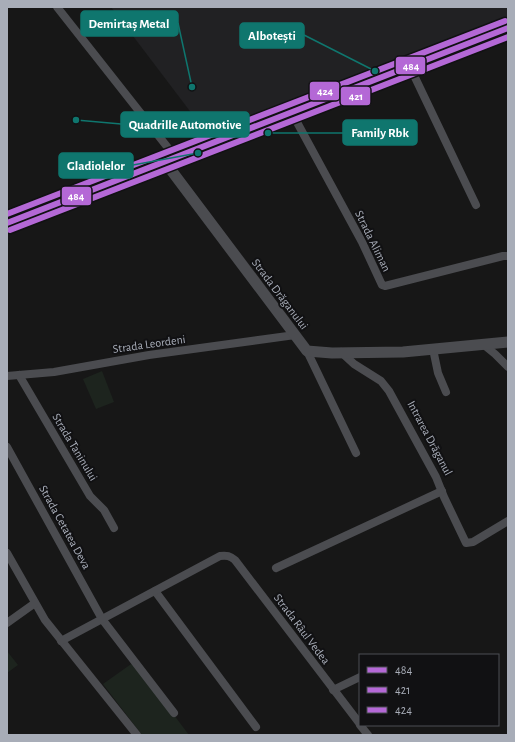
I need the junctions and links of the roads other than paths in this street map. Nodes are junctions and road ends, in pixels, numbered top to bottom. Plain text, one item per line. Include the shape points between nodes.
1 (57, 7) edge
2 (508, 28) edge
3 (410, 67) junction
4 (292, 113) junction
5 (170, 160) junction
6 (476, 204) dead end
7 (7, 224) edge
8 (508, 256) edge
9 (295, 335) junction
10 (508, 342) edge
11 (484, 345) junction
12 (433, 349) junction
13 (307, 351) junction
14 (341, 352) junction
15 (508, 368) edge
16 (19, 375) junction
17 (7, 376) edge
18 (446, 392) dead end
19 (7, 447) edge
20 (356, 454) dead end
21 (442, 491) junction
22 (508, 521) edge
23 (114, 528) dead end
24 (7, 553) edge
25 (276, 568) dead end
26 (155, 591) junction
27 (35, 603) junction
28 (102, 619) junction
29 (7, 623) edge
30 (61, 641) junction
31 (359, 677) edge
32 (333, 690) junction
33 (174, 713) dead end
34 (359, 724) edge
35 (361, 726) edge
36 (256, 727) dead end
37 (137, 735) edge
38 (368, 735) edge

1 - 5 street
2 - 3 main road
3 - 4 main road
3 - 6 street
4 - 5 main road
4 - 8 street, Strada Aliman via 362,242 382,285
5 - 7 main road
5 - 9 street, Strada Drăganului
9 - 13 street, Strada Drăganului
9 - 16 street, Strada Leordeni via 149,355 54,372
10 - 11 street
11 - 12 street
11 - 15 street
12 - 14 street via 403,352
12 - 18 street via 438,373
13 - 14 street
13 - 20 street, Strada Drăganului
14 - 21 street, Intrarea Drăganul via 385,385 433,470
16 - 17 street, Strada Leordeni
16 - 23 street, Strada Taninului via 90,496 104,510
19 - 28 street, Strada Cetatea Deva
21 - 22 street, Intrarea Drăganul via 466,543 473,542
21 - 25 street
24 - 27 street
26 - 28 street
26 - 32 street, Strada Râul Vedea via 220,556 230,556
26 - 36 street
27 - 29 street
27 - 30 street
28 - 30 street
28 - 33 street, Strada Cetatea Deva
30 - 37 street
31 - 32 street
32 - 34 street, Strada Râul Vedea
35 - 38 street, Strada Râul Vedea

